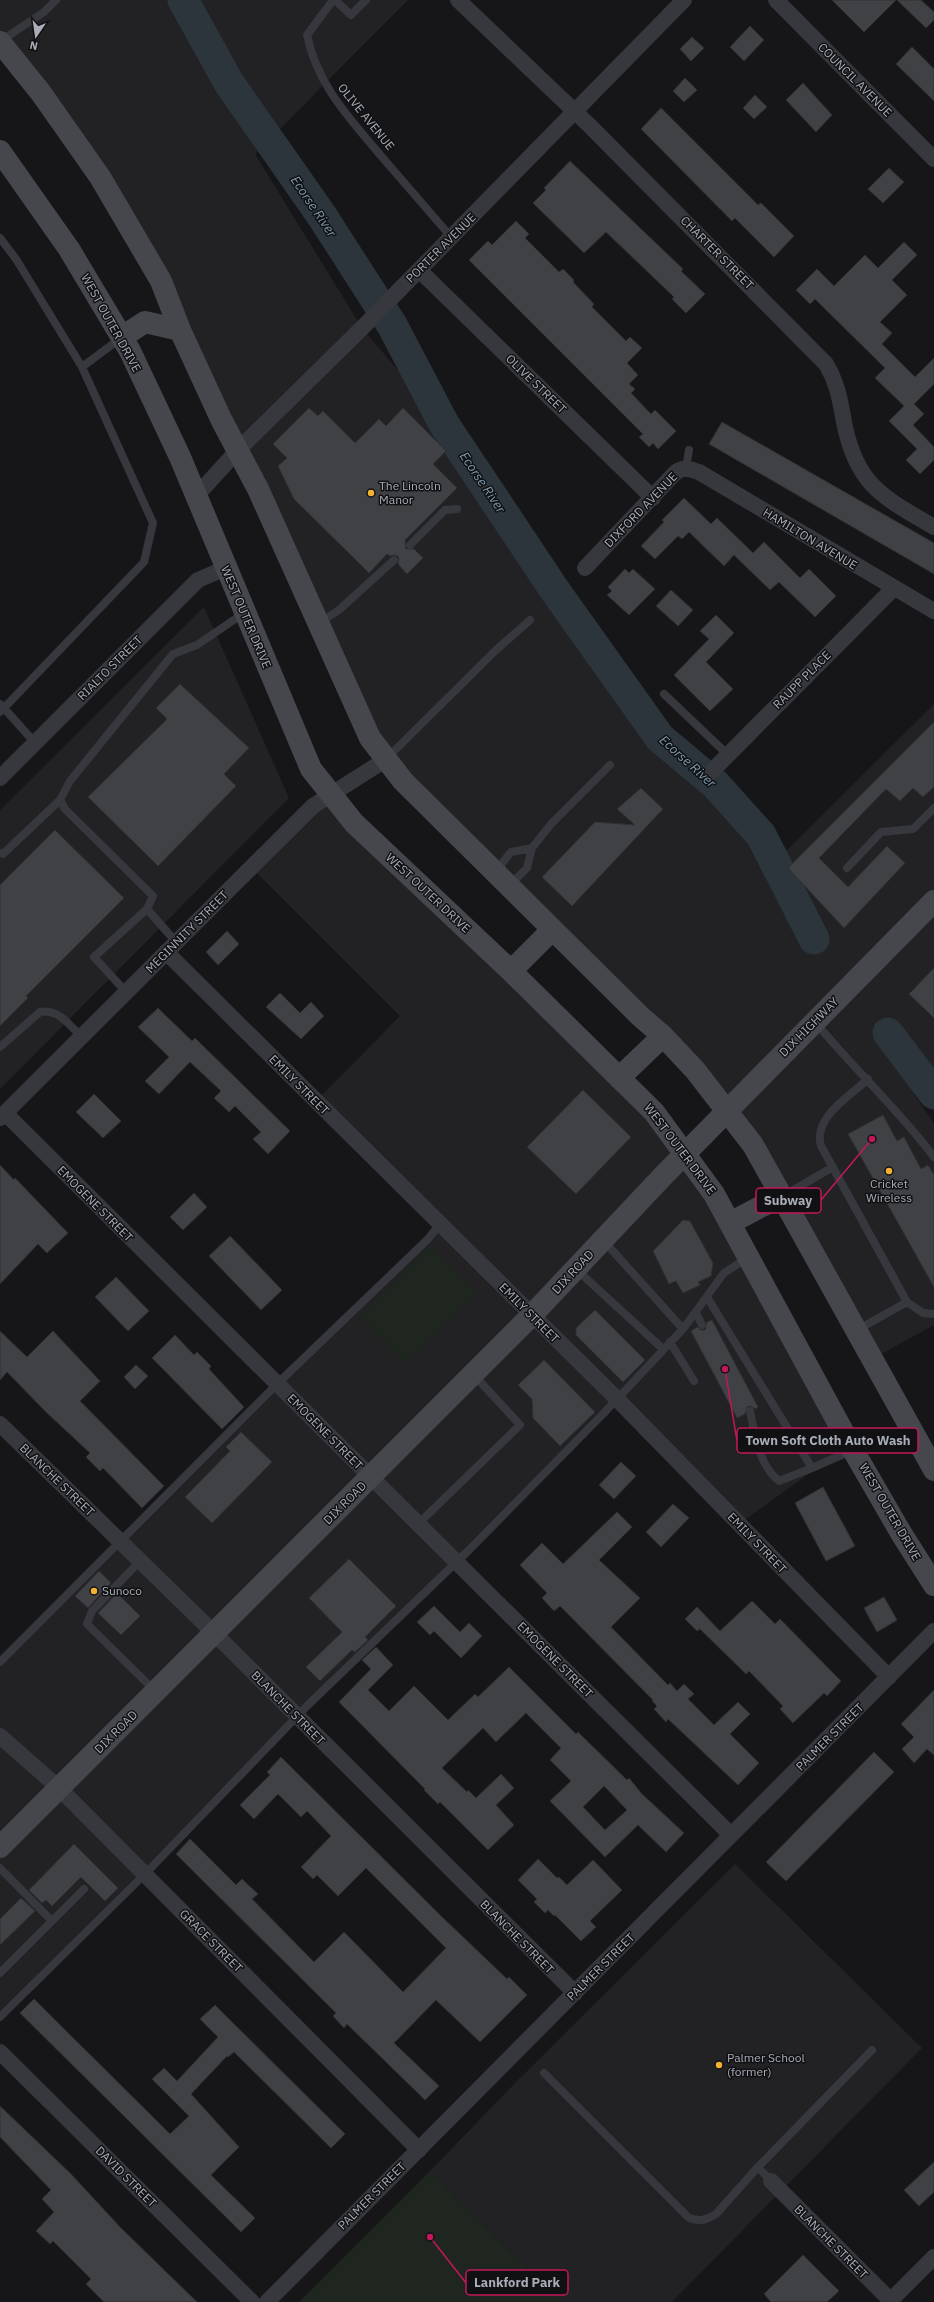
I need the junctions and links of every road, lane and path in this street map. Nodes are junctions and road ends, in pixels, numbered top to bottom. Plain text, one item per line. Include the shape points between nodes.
1 (56, 0) edge
2 (334, 0) edge
3 (366, 0) edge
4 (458, 0) edge
5 (684, 0) edge
6 (776, 0) edge
7 (0, 42) edge
8 (574, 111) junction
9 (0, 151) edge
10 (934, 159) edge
11 (0, 238) edge
12 (452, 238) junction
13 (419, 270) junction
14 (180, 330) junction
15 (122, 337) junction
16 (82, 367) junction
17 (238, 450) junction
18 (689, 450) dead end
19 (686, 468) junction
20 (197, 495) junction
21 (653, 498) junction
22 (457, 509) dead end
23 (934, 527) edge
24 (410, 545) dead end
25 (394, 560) dead end
26 (226, 568) junction
27 (585, 568) dead end
28 (894, 588) junction
29 (934, 612) edge
30 (244, 613) junction
31 (530, 620) dead end
32 (319, 623) junction
33 (664, 694) dead end
34 (1, 708) edge
35 (35, 743) junction
36 (728, 755) junction
37 (385, 760) junction
38 (610, 765) dead end
39 (711, 772) dead end
40 (0, 778) edge
41 (330, 794) junction
42 (60, 800) junction
43 (934, 808) edge
44 (532, 848) junction
45 (0, 853) edge
46 (847, 868) dead end
47 (502, 879) junction
48 (934, 901) edge
49 (147, 909) junction
50 (552, 930) junction
51 (171, 947) junction
52 (511, 971) junction
53 (126, 992) junction
54 (814, 1021) junction
55 (81, 1036) junction
56 (663, 1036) junction
57 (0, 1047) edge
58 (619, 1078) junction
59 (868, 1079) junction
60 (727, 1111) junction
61 (2, 1116) edge
62 (685, 1154) junction
63 (934, 1157) edge
64 (832, 1167) junction
65 (781, 1196) junction
66 (730, 1223) junction
67 (440, 1224) junction
68 (603, 1240) junction
69 (749, 1256) junction
70 (576, 1269) junction
71 (707, 1297) junction
72 (907, 1302) junction
73 (696, 1313) junction
74 (934, 1314) edge
75 (532, 1315) junction
76 (702, 1325) dead end
77 (682, 1329) junction
78 (856, 1331) junction
79 (670, 1342) junction
80 (663, 1349) junction
81 (473, 1374) junction
82 (694, 1381) dead end
83 (277, 1384) junction
84 (616, 1399) junction
85 (750, 1411) dead end
86 (0, 1424) edge
87 (853, 1450) junction
88 (812, 1468) junction
89 (934, 1470) edge
90 (371, 1477) junction
91 (418, 1524) junction
92 (120, 1541) junction
93 (140, 1561) junction
94 (456, 1562) junction
95 (934, 1585) edge
96 (934, 1631) edge
97 (214, 1633) junction
98 (0, 1662) edge
99 (889, 1677) junction
100 (156, 1691) junction
101 (298, 1717) junction
102 (0, 1736) edge
103 (59, 1788) junction
104 (731, 1835) junction
105 (0, 1847) edge
106 (0, 1868) edge
107 (145, 1874) junction
108 (84, 1890) dead end
109 (52, 1921) junction
110 (0, 1973) edge
111 (575, 1993) junction
112 (0, 2017) edge
113 (872, 2050) dead end
114 (0, 2052) edge
115 (544, 2073) dead end
116 (419, 2150) junction
117 (758, 2167) junction
118 (771, 2181) joint
119 (934, 2257) edge
120 (252, 2302) edge
121 (267, 2302) edge
122 (890, 2302) edge

1 - 7 lane via 44,12
2 - 3 lane via 351,15
2 - 12 lane, OLIVE AVENUE via 307,34 311,55 324,84 346,115
4 - 8 street, CHARTER STREET
5 - 8 street, PORTER AVENUE
6 - 10 street, COUNCIL AVENUE
7 - 14 main road via 41,93 100,177 161,281
8 - 12 street, PORTER AVENUE
8 - 23 street, CHARTER STREET via 826,364 840,393 848,439 858,469 873,488
9 - 15 main road, WEST OUTER DRIVE via 69,249
11 - 16 lane via 16,259
12 - 13 street, PORTER AVENUE
13 - 17 street, PORTER AVENUE
13 - 21 street, OLIVE STREET
14 - 15 main road via 145,322
14 - 17 main road
15 - 16 lane
15 - 20 main road, WEST OUTER DRIVE
16 - 34 lane via 153,523 144,562
17 - 20 street, PORTER AVENUE
17 - 32 main road
18 - 19 lane, DIXFORD AVENUE
19 - 21 street, DIXFORD AVENUE via 678,470
19 - 28 street, HAMILTON AVENUE via 699,472
20 - 26 main road, WEST OUTER DRIVE
21 - 27 street, DIXFORD AVENUE
22 - 24 lane via 445,510
25 - 32 lane via 338,610
26 - 30 main road, WEST OUTER DRIVE
26 - 35 street, RIALTO STREET via 198,580
28 - 29 street, HAMILTON AVENUE
28 - 36 street, RAUPP PLACE
30 - 41 main road, WEST OUTER DRIVE via 311,769
30 - 42 lane via 197,645 173,654 70,781
31 - 37 lane via 495,651
32 - 37 main road via 370,738
33 - 36 lane
34 - 35 lane
35 - 40 street, RIALTO STREET
36 - 39 street, RAUPP PLACE
37 - 41 street, MEGINNITY STREET
37 - 47 main road via 403,782
38 - 44 lane
41 - 51 street, MEGINNITY STREET via 313,806
41 - 52 main road, WEST OUTER DRIVE via 354,823
42 - 45 lane via 3,854
42 - 49 lane via 65,809 153,896
43 - 46 lane via 913,829 882,832
44 - 47 lane via 527,868
44 - 47 lane via 511,852
47 - 50 main road
48 - 54 main road, DIX HIGHWAY
49 - 51 lane
49 - 53 lane via 94,957
50 - 52 main road
50 - 56 main road
51 - 53 street, MEGINNITY STREET
51 - 67 street, EMILY STREET
52 - 58 main road, WEST OUTER DRIVE
53 - 55 street, MEGINNITY STREET
54 - 59 lane via 842,1056
54 - 60 main road, DIX HIGHWAY
55 - 57 lane via 56,1012 48,1010 40,1012
55 - 61 street, MEGINNITY STREET
56 - 58 main road
56 - 60 main road via 695,1070
58 - 62 main road, WEST OUTER DRIVE via 654,1112
59 - 63 lane
59 - 64 lane via 823,1120 818,1136
60 - 62 main road, DIX HIGHWAY
60 - 65 main road via 753,1145
61 - 83 street, EMOGENE STREET
62 - 66 main road, WEST OUTER DRIVE via 714,1194
62 - 68 main road, DIX ROAD
64 - 65 lane
64 - 72 lane
65 - 66 main road
65 - 78 main road
66 - 69 main road, WEST OUTER DRIVE
67 - 75 street, EMILY STREET
67 - 83 lane via 427,1240
68 - 70 main road, DIX ROAD
68 - 77 lane
69 - 71 lane via 724,1273
69 - 87 main road, WEST OUTER DRIVE
70 - 75 main road, DIX ROAD
70 - 80 lane
71 - 73 lane
71 - 88 lane
72 - 74 lane via 923,1313
72 - 78 lane
73 - 76 lane
73 - 77 lane
75 - 81 main road, DIX ROAD
75 - 84 street, EMILY STREET
77 - 79 lane
78 - 89 main road
79 - 80 lane
79 - 82 lane
80 - 84 lane
81 - 90 main road, DIX ROAD
81 - 91 lane via 520,1425
83 - 90 street, EMOGENE STREET
83 - 92 lane
84 - 94 lane
84 - 99 street, EMILY STREET
85 - 88 lane via 756,1440 768,1473 779,1481
86 - 92 street, BLANCHE STREET
87 - 88 lane
87 - 95 main road, WEST OUTER DRIVE via 900,1533
90 - 91 street, EMOGENE STREET
90 - 97 main road, DIX ROAD
91 - 94 street, EMOGENE STREET
92 - 93 street, BLANCHE STREET
92 - 98 lane
93 - 97 street, BLANCHE STREET
93 - 100 lane via 92,1611 87,1624
94 - 101 lane
94 - 104 street, EMOGENE STREET
96 - 99 street, PALMER STREET
97 - 100 main road, DIX ROAD
97 - 101 street, BLANCHE STREET
99 - 104 street, PALMER STREET
100 - 103 main road, DIX ROAD
101 - 107 lane
101 - 111 street, BLANCHE STREET
102 - 103 street, GRACE STREET
103 - 105 main road, DIX ROAD
103 - 107 street, GRACE STREET
104 - 111 street, PALMER STREET
106 - 109 lane
107 - 112 lane
107 - 116 street, GRACE STREET
108 - 109 lane
109 - 110 lane
111 - 116 street, PALMER STREET
113 - 117 lane
114 - 120 street, DAVID STREET
115 - 117 lane via 689,2218 697,2221 716,2214
116 - 121 street, PALMER STREET
117 - 118 lane
118 - 122 street, BLANCHE STREET
119 - 122 street

